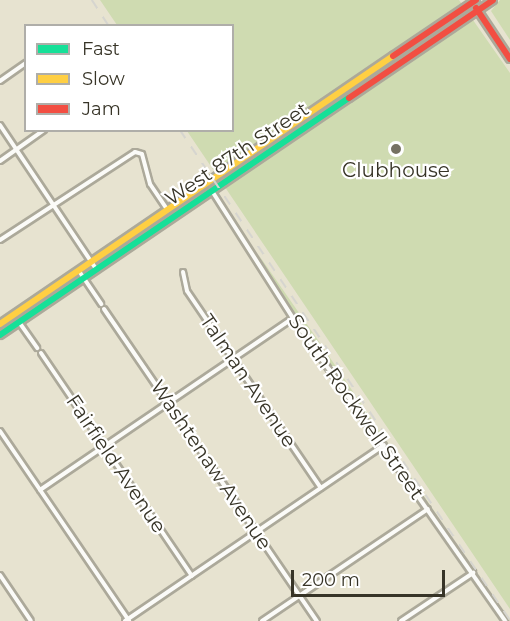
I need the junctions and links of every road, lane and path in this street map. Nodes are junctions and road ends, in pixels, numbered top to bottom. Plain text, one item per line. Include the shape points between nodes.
1 (493, 0) edge
2 (473, 1) edge
3 (477, 11) junction
4 (510, 58) edge
5 (24, 64) edge
6 (0, 81) edge
7 (0, 125) edge
8 (41, 132) edge
9 (17, 150) junction
10 (0, 161) edge
11 (212, 191) junction
12 (53, 203) junction
13 (167, 210) junction
14 (137, 231) junction
15 (142, 239) junction
16 (0, 240) edge
17 (91, 262) junction
18 (79, 270) junction
19 (96, 270) junction
20 (183, 272) dead end
21 (84, 278) junction
22 (293, 318) junction
23 (19, 322) junction
24 (0, 324) edge
25 (0, 335) edge
26 (233, 359) junction
27 (168, 403) junction
28 (0, 431) edge
29 (384, 445) junction
30 (104, 447) junction
31 (321, 488) junction
32 (40, 490) junction
33 (428, 509) junction
34 (256, 532) junction
35 (473, 573) junction
36 (0, 575) edge
37 (192, 576) junction
38 (300, 596) junction
39 (127, 620) edge
40 (31, 621) edge
41 (262, 621) edge
42 (317, 621) edge
43 (401, 621) edge
44 (505, 621) edge

1 - 3 main road, West 87th Street
2 - 3 main road
2 - 13 main road, West 87th Street
3 - 4 main road
3 - 11 main road, West 87th Street
5 - 6 street
7 - 9 street
8 - 9 street
9 - 10 street
9 - 12 street
11 - 15 main road, West 87th Street
11 - 22 street, South Rockwell Street
12 - 13 street via 123,157 139,152
12 - 16 street
12 - 17 street
13 - 14 main road, West 87th Street
14 - 15 main road
14 - 17 main road, West 87th Street
15 - 19 main road, West 87th Street
17 - 18 main road, West 87th Street
17 - 19 street
18 - 21 street, Washtenaw Avenue
18 - 24 main road, West 87th Street
19 - 21 main road, West 87th Street
20 - 26 street, Talman Avenue via 187,291
21 - 23 main road, West 87th Street
21 - 27 street, Washtenaw Avenue
22 - 26 street
22 - 29 street, South Rockwell Street
23 - 25 main road, West 87th Street
23 - 30 street, Fairfield Avenue
26 - 27 street
26 - 31 street, Talman Avenue
27 - 30 street
27 - 34 street, Washtenaw Avenue
28 - 32 street
29 - 31 street
29 - 33 street, South Rockwell Street
30 - 32 street
30 - 37 street, Fairfield Avenue
31 - 34 street
32 - 39 street
33 - 35 street, South Rockwell Street
33 - 38 street
34 - 37 street
34 - 38 street, Washtenaw Avenue
35 - 43 street
35 - 44 street, South Rockwell Street
36 - 40 street
37 - 39 street
38 - 41 street
38 - 42 street, Washtenaw Avenue

